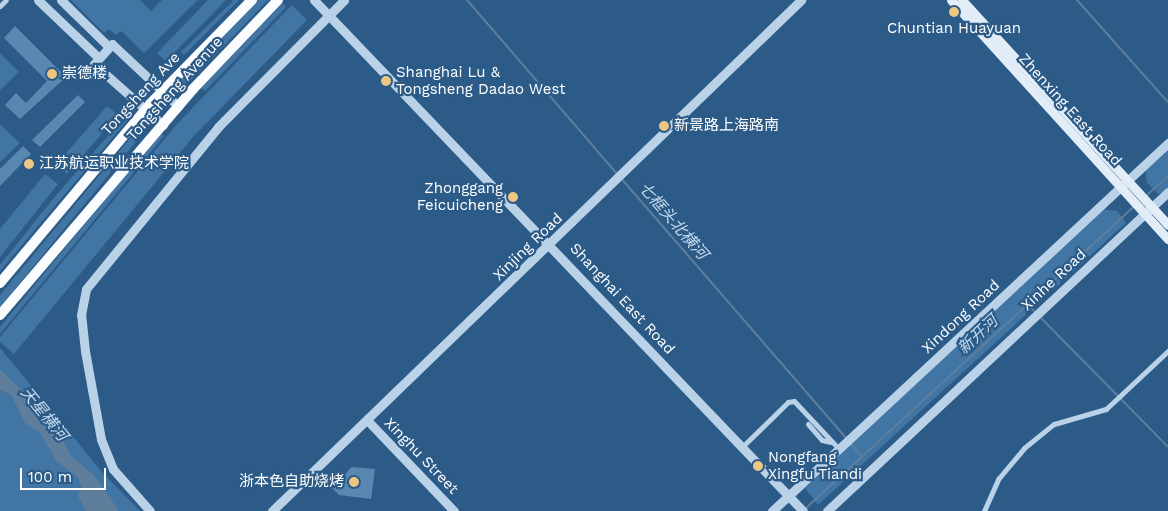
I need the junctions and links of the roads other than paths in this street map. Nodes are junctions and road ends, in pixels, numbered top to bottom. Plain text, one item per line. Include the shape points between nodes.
1 (6, 0) edge
2 (38, 0) edge
3 (60, 0) edge
4 (252, 0) edge
5 (278, 0) edge
6 (314, 0) edge
7 (344, 0) edge
8 (801, 0) edge
9 (951, 0) edge
10 (962, 0) edge
11 (0, 6) edge
12 (329, 16) junction
13 (109, 47) junction
14 (99, 58) junction
15 (162, 91) junction
16 (178, 106) junction
17 (146, 109) junction
18 (162, 124) junction
19 (1168, 143) edge
20 (1124, 184) junction
21 (1168, 192) edge
22 (1143, 204) junction
23 (1168, 226) edge
24 (1168, 239) edge
25 (552, 244) junction
26 (0, 283) edge
27 (0, 315) edge
28 (1168, 351) edge
29 (367, 420) junction
30 (808, 424) dead end
31 (832, 442) junction
32 (743, 446) junction
33 (841, 448) junction
34 (790, 496) junction
35 (801, 508) edge
36 (150, 511) edge
37 (272, 511) edge
38 (454, 511) edge
39 (772, 511) edge
40 (827, 511) edge
41 (984, 511) edge

1 - 11 street
2 - 14 street
3 - 13 street
4 - 15 main road, Tongsheng Ave
5 - 16 main road, Tongsheng Avenue
6 - 12 street, Shanghai East Road
7 - 12 street
8 - 25 street, Xinjing Road
9 - 20 main road, Zhenxing East Road
10 - 20 main road, Zhenxing East Road
12 - 25 street, Shanghai East Road
12 - 36 street via 218,127 86,289 81,315 101,439 113,469
13 - 14 street
13 - 15 street via 112,44
14 - 17 street via 94,64
15 - 16 street
15 - 17 main road, Tongsheng Ave
16 - 18 main road, Tongsheng Avenue
17 - 18 street
17 - 26 main road, Tongsheng Ave
18 - 27 main road, Tongsheng Avenue
19 - 20 street, Xindong Road
20 - 22 main road, Zhenxing East Road
20 - 33 street, Xindong Road
21 - 22 street, Xinhe Road
22 - 23 main road, Zhenxing East Road
22 - 24 main road, Zhenxing East Road
22 - 40 street, Xinhe Road via 1038,314
25 - 29 street, Xinjing Road
25 - 32 street, Shanghai East Road
28 - 41 street via 1106,409 1054,424 1024,448 999,478
29 - 37 street, Xinjing Road
29 - 38 street, Xinghu Street
30 - 31 street via 822,440
31 - 32 street via 794,401 788,402
31 - 33 street
32 - 34 street, Shanghai East Road
33 - 34 street, Xindong Road
34 - 35 street, Shanghai East Road
34 - 39 street, Xindong Road

